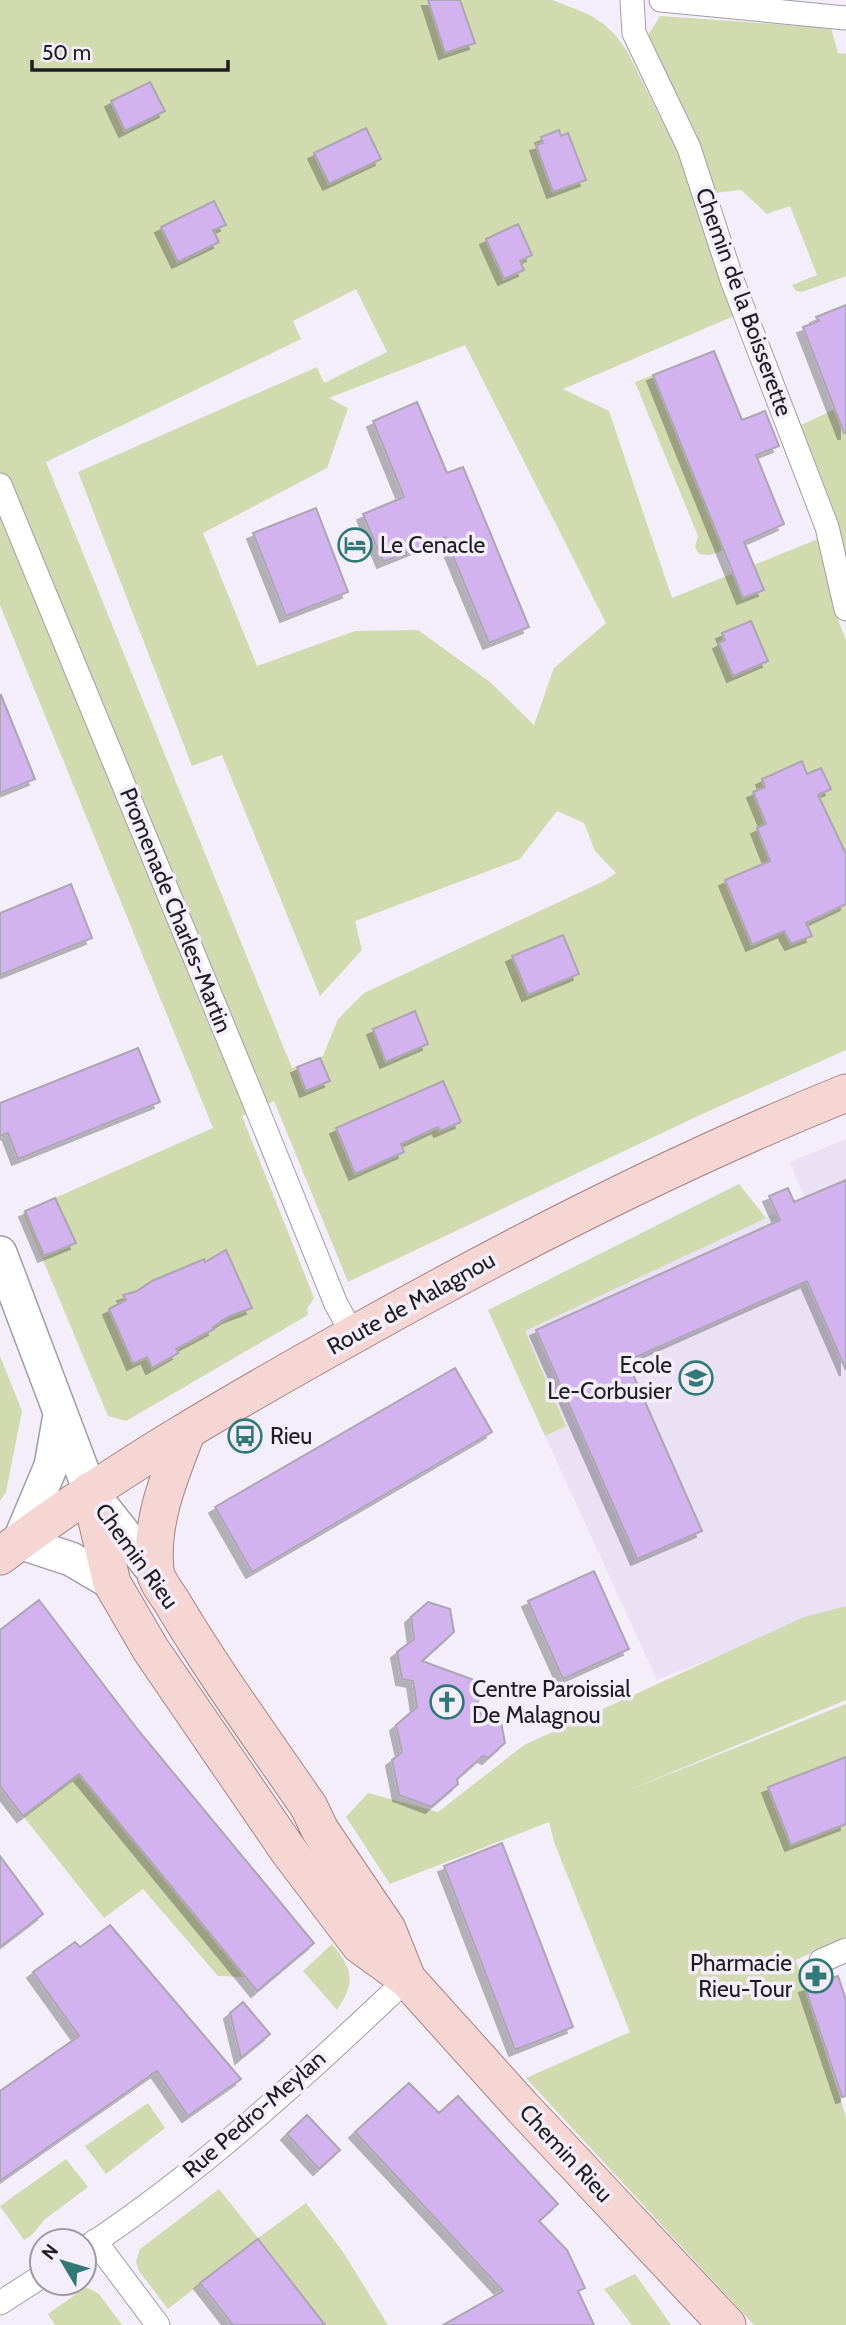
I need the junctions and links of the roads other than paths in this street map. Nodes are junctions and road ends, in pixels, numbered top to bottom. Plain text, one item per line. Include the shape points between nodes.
1 (632, 0) edge
2 (661, 0) edge
3 (846, 18) edge
4 (0, 485) edge
5 (846, 609) edge
6 (846, 1093) edge
7 (0, 1253) edge
8 (353, 1335) junction
9 (60, 1412) junction
10 (187, 1431) junction
11 (90, 1491) junction
12 (10, 1549) edge
13 (155, 1573) junction
14 (112, 1583) junction
15 (846, 1950) edge
16 (821, 1961) dead end
17 (407, 1979) junction
18 (98, 2239) edge
19 (98, 2254) edge
20 (28, 2285) edge
21 (0, 2303) edge
22 (158, 2325) edge
23 (727, 2325) edge

1 - 5 street, Chemin de la Boisserette via 634,33 689,148 732,280 827,527
2 - 3 street
4 - 8 street, Promenade Charles-Martin via 336,1304
6 - 8 main road, Route de Malagnou via 631,1189
7 - 9 main road
8 - 10 main road, Route de Malagnou
9 - 11 main road
9 - 12 main road via 51,1466
10 - 11 main road, Route de Malagnou
10 - 13 main road via 160,1509
11 - 12 main road, Route de Malagnou
11 - 13 main road, Chemin Rieu
11 - 14 main road, Chemin Rieu
12 - 14 main road via 62,1555
13 - 17 main road, Chemin Rieu via 387,1929
14 - 17 main road, Chemin Rieu via 151,1650 288,1850 360,1945
15 - 16 street
17 - 18 street, Rue Pedro-Meylan via 237,2132
17 - 23 main road, Chemin Rieu
19 - 22 street, Rue Pedro-Meylan
20 - 21 street

